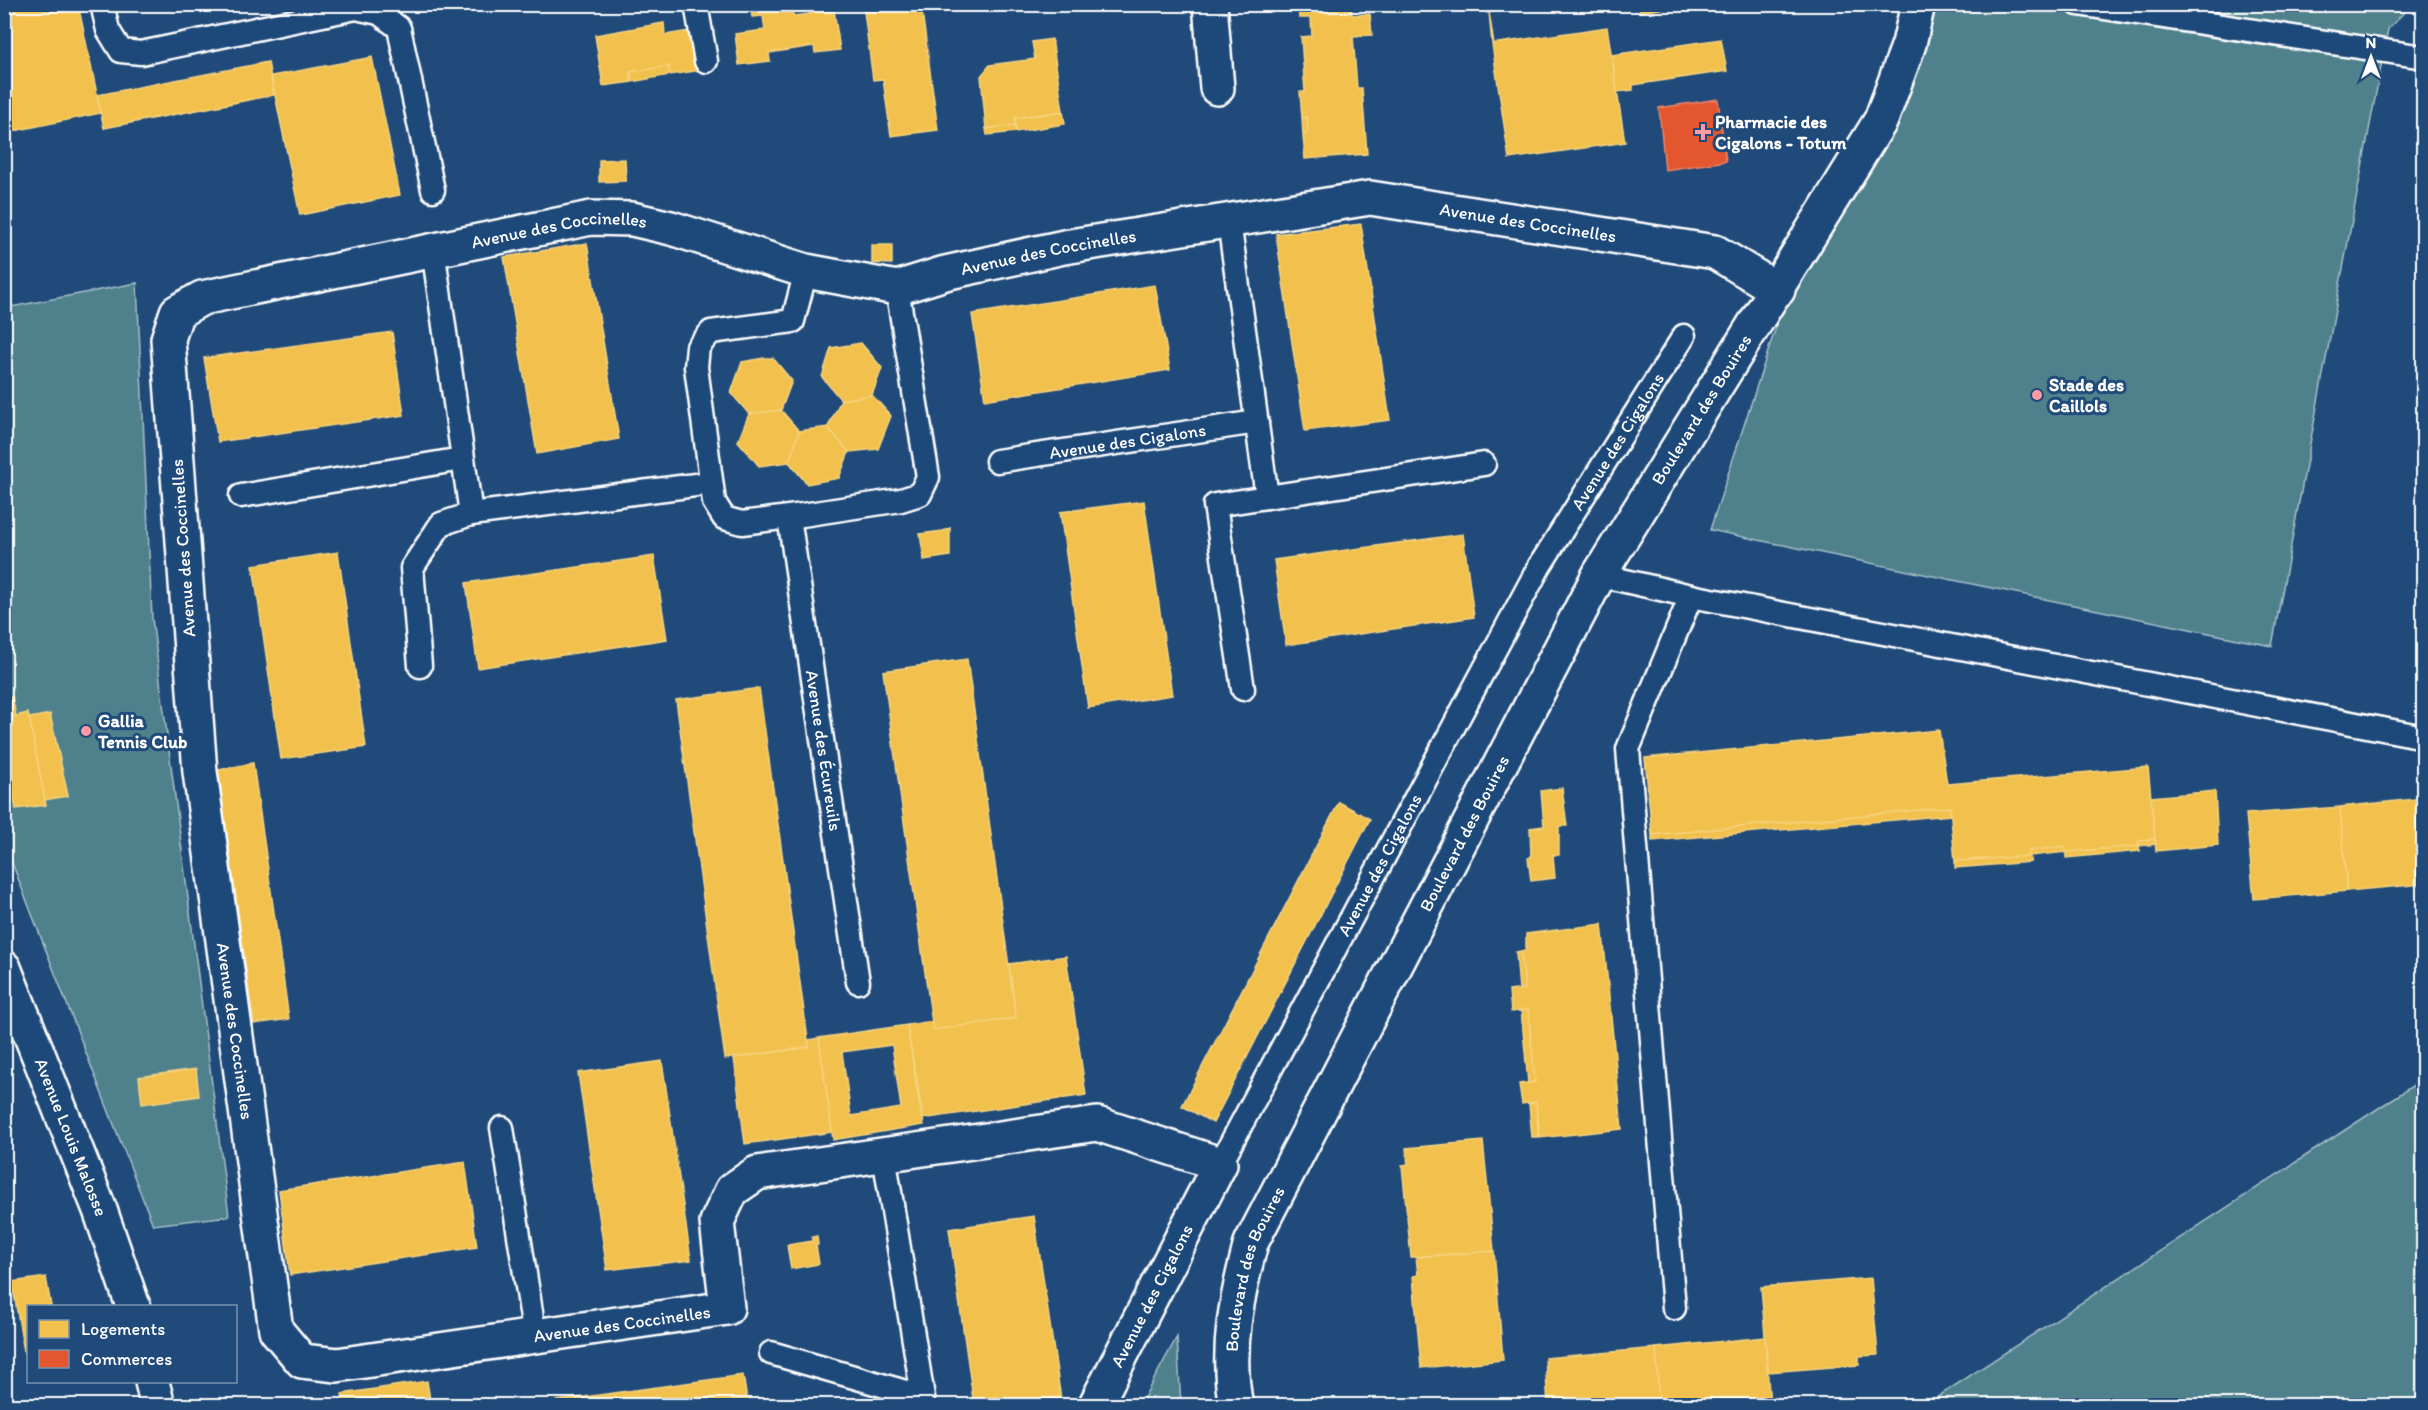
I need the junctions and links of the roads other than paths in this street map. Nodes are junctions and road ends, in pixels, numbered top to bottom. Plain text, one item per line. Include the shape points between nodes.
1 (102, 4) edge
2 (696, 4) edge
3 (1210, 4) edge
4 (1918, 4) edge
5 (2078, 4) edge
6 (2424, 57) edge
7 (706, 61) dead end
8 (1216, 88) dead end
9 (433, 190) dead end
10 (1229, 221) junction
11 (433, 249) junction
12 (806, 271) junction
13 (897, 288) junction
14 (1778, 290) junction
15 (1684, 336) dead end
16 (1257, 422) junction
17 (462, 459) junction
18 (998, 461) dead end
19 (1484, 464) dead end
20 (711, 483) junction
21 (241, 496) dead end
22 (1268, 497) junction
23 (471, 514) junction
24 (789, 517) junction
25 (1599, 575) junction
26 (1691, 596) junction
27 (420, 666) dead end
28 (1242, 689) dead end
29 (2424, 737) edge
30 (5, 970) edge
31 (858, 982) dead end
32 (502, 1128) dead end
33 (884, 1155) junction
34 (1220, 1164) junction
35 (133, 1305) edge
36 (1674, 1308) dead end
37 (535, 1337) junction
38 (771, 1353) dead end
39 (152, 1383) edge
40 (158, 1406) edge
41 (1095, 1406) edge
42 (1236, 1406) edge

1 - 9 lane via 108,30 121,51 141,53 356,8 379,13 399,28
2 - 7 lane
3 - 8 street
4 - 14 street via 1909,44 1881,120
5 - 6 lane
10 - 13 street, Avenue des Coccinelles via 1064,247 945,273
10 - 14 street, Avenue des Coccinelles via 1370,198 1715,252
10 - 16 lane
11 - 12 street, Avenue des Coccinelles via 591,218 632,219
11 - 17 lane
11 - 37 street, Avenue des Coccinelles via 202,297 177,312 168,339 200,772 276,1330 302,1361 337,1365
12 - 13 street, Avenue des Coccinelles
12 - 20 lane via 793,321 711,332 698,347 696,367
13 - 24 lane via 928,477 920,494
14 - 25 street, Boulevard des Bouires
15 - 34 lane, Avenue des Cigalons via 1539,567
16 - 18 lane, Avenue des Cigalons
16 - 22 lane
17 - 21 lane
17 - 23 lane
19 - 22 lane
20 - 23 lane
20 - 24 lane via 714,502 724,518 742,523
22 - 28 lane via 1215,505
23 - 27 lane via 441,524 412,568
24 - 31 lane, Avenue des Écureuils
25 - 26 lane
25 - 42 street, Boulevard des Bouires via 1251,1243 1235,1304 1232,1386
26 - 29 lane
26 - 36 lane via 1628,750
30 - 35 street, Avenue Louis Malosse via 100,1210
32 - 37 lane
33 - 34 street, Avenue des Coccinelles via 1097,1124
33 - 37 street, Avenue des Coccinelles via 757,1173 732,1190 717,1222 727,1308
33 - 38 lane via 923,1397
34 - 41 street, Avenue des Cigalons
39 - 40 street

